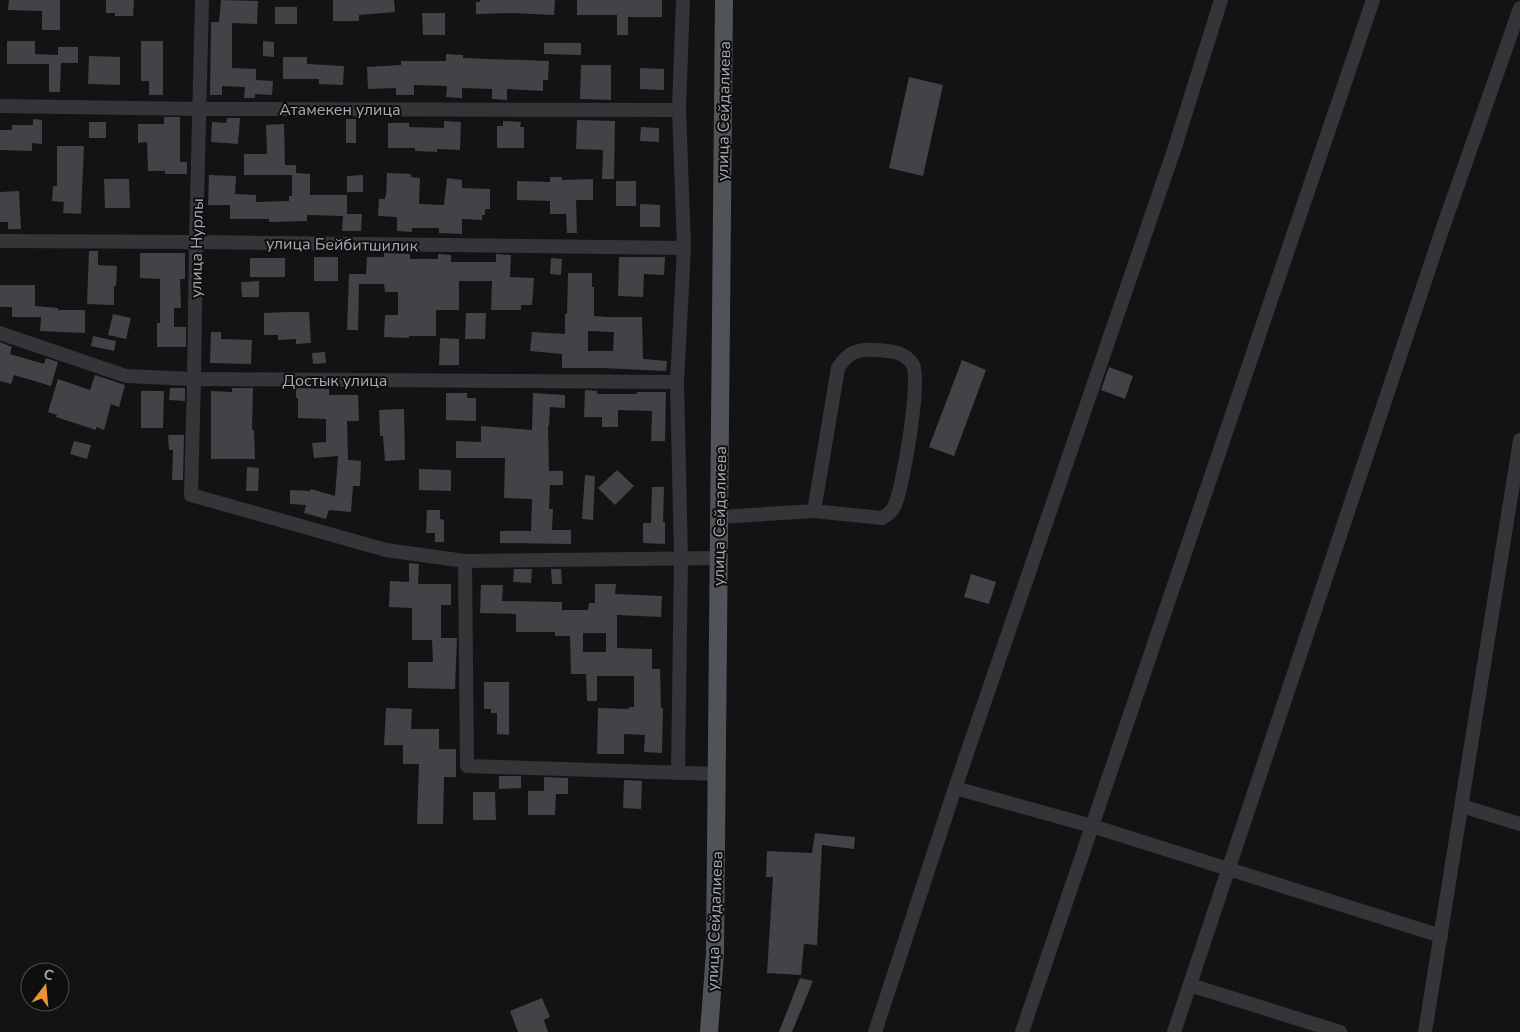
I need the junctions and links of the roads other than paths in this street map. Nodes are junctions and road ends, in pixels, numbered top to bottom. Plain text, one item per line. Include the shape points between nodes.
1 (202, 0) edge
2 (682, 0) edge
3 (724, 0) edge
4 (1221, 0) edge
5 (1373, 0) edge
6 (1520, 8) edge
7 (0, 106) edge
8 (200, 108) junction
9 (679, 110) junction
10 (0, 241) edge
11 (196, 242) junction
12 (684, 248) junction
13 (0, 333) edge
14 (194, 379) junction
15 (676, 382) junction
16 (1520, 440) edge
17 (814, 511) junction
18 (719, 517) junction
19 (681, 558) junction
20 (719, 558) junction
21 (465, 561) junction
22 (678, 773) junction
23 (717, 774) junction
24 (955, 788) junction
25 (1462, 806) junction
26 (1520, 824) edge
27 (1092, 826) junction
28 (1228, 869) junction
29 (1441, 936) junction
30 (1190, 985) junction
31 (709, 1032) edge
32 (875, 1032) edge
33 (1022, 1032) edge
34 (1174, 1032) edge
35 (1340, 1032) edge
36 (1425, 1032) edge

1 - 8 street, улица Нурлы
2 - 9 street
3 - 18 main road, улица Сейдалиева
4 - 24 street via 1175,146
5 - 27 street
6 - 28 street via 1441,233
7 - 8 street, Атамекен улица
8 - 9 street, Атамекен улица
8 - 11 street, улица Нурлы
9 - 12 street
10 - 11 street, улица Бейбитшилик
11 - 12 street, улица Бейбитшилик
11 - 14 street, улица Нурлы
12 - 15 street
13 - 14 street, Достык улица via 126,376
14 - 15 street, Достык улица
14 - 21 street, улица Нурлы via 192,495 386,550
15 - 19 street
16 - 25 street
17 - 17 street via 882,518 895,506 901,486 916,382 913,366 895,351 864,349 852,352 838,368
17 - 18 street
18 - 20 main road, улица Сейдалиева
19 - 20 street
19 - 21 street
19 - 22 street
20 - 23 main road, улица Сейдалиева
21 - 22 street via 467,766
22 - 23 street
23 - 31 main road, улица Сейдалиева via 715,953
24 - 27 street
24 - 32 street
25 - 26 street
25 - 29 street
27 - 28 street
27 - 33 street
28 - 29 street
28 - 30 street
29 - 36 street
30 - 34 street
30 - 35 street

